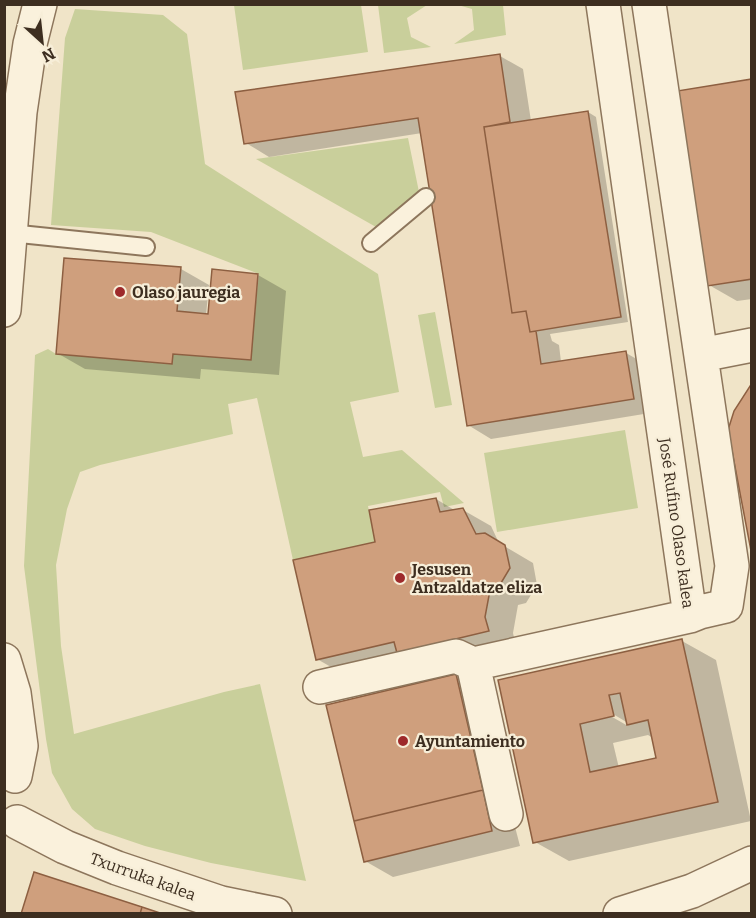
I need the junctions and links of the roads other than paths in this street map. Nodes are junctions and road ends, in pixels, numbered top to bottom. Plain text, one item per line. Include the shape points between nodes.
1 (40, 4) edge
2 (603, 4) edge
3 (649, 4) edge
4 (426, 197) dead end
5 (10, 233) junction
6 (371, 243) dead end
7 (146, 247) dead end
8 (4, 310) edge
9 (752, 345) edge
10 (701, 355) junction
11 (739, 608) edge
12 (690, 616) junction
13 (4, 660) edge
14 (473, 664) junction
15 (320, 687) dead end
16 (10, 770) edge
17 (506, 814) dead end
18 (11, 830) edge
19 (752, 863) edge
20 (275, 914) edge
21 (620, 914) edge

1 - 5 street via 20,112
2 - 12 street, José Rufino Olaso kalea
3 - 10 street, José Rufino Olaso kalea
4 - 6 lane
5 - 7 lane
5 - 8 street
9 - 10 street
10 - 11 street, José Rufino Olaso kalea
11 - 12 street, José Rufino Olaso kalea
12 - 14 street
13 - 16 street via 14,693 21,746
14 - 15 street via 456,656
14 - 17 street
16 - 18 street via 22,799 21,811
18 - 20 street, Txurruka kalea via 221,903
19 - 21 street via 692,891

